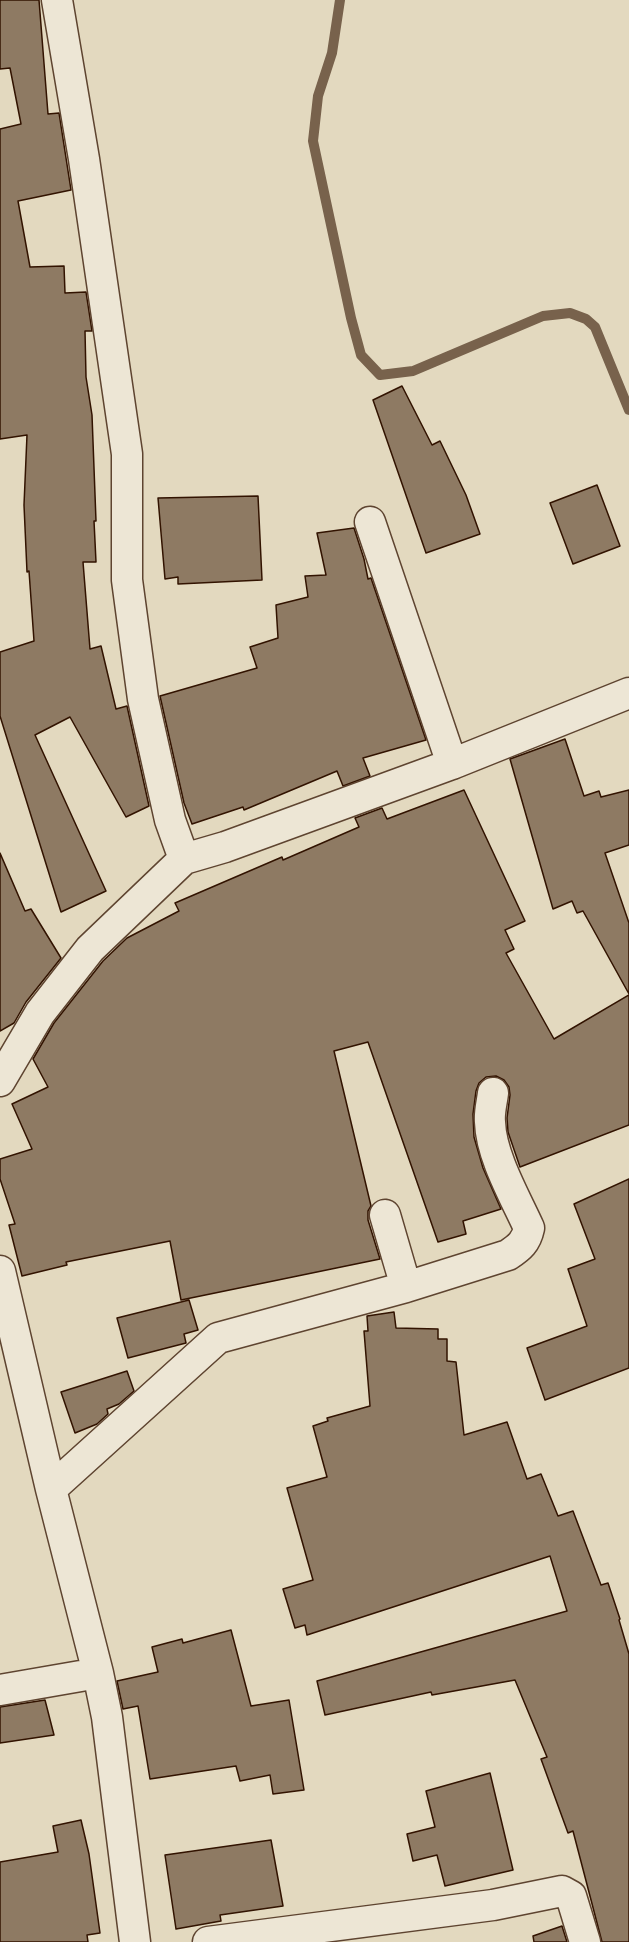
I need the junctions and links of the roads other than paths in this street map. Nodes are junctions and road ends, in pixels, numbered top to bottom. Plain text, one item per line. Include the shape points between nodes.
1 (57, 0) edge
2 (370, 522) dead end
3 (629, 693) edge
4 (452, 764) junction
5 (184, 859) junction
6 (0, 1081) edge
7 (493, 1093) dead end
8 (385, 1215) dead end
9 (0, 1271) edge
10 (406, 1287) junction
11 (51, 1489) junction
12 (98, 1673) junction
13 (0, 1690) edge
14 (135, 1942) edge
15 (208, 1942) edge
16 (585, 1942) edge

1 - 5 street via 127,454 127,580 143,699 170,820
2 - 4 street
3 - 4 street
4 - 5 street
5 - 6 street via 90,949 40,1013
7 - 10 street via 489,1120 492,1138 529,1228 527,1238 508,1255
8 - 10 street
9 - 11 street
10 - 11 street via 218,1338
11 - 12 street
12 - 13 street
12 - 14 street
15 - 16 street via 484,1907 562,1891 571,1896

